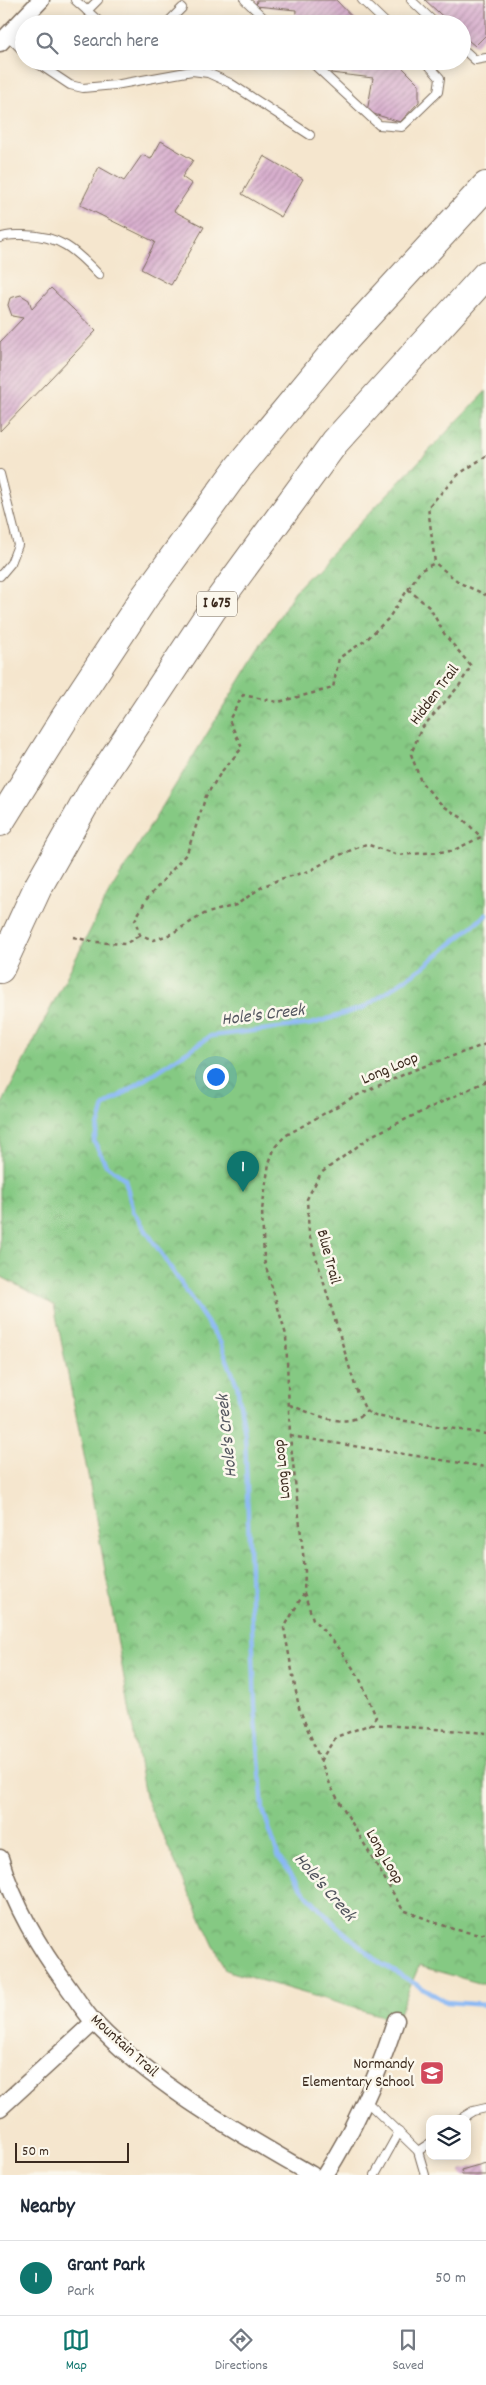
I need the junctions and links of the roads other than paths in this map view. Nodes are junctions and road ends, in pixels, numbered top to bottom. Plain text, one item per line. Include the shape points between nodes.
1 (41, 0) edge
2 (75, 0) edge
3 (98, 0) edge
4 (245, 0) edge
5 (362, 0) edge
6 (411, 0) edge
7 (182, 8) dead end
8 (87, 11) junction
9 (27, 15) edge
10 (92, 15) edge
11 (175, 15) edge
12 (261, 15) edge
13 (378, 15) edge
14 (427, 15) edge
15 (15, 27) edge
16 (4, 39) edge
17 (15, 46) edge
18 (471, 56) edge
19 (486, 58) edge
20 (48, 70) edge
21 (320, 70) edge
22 (433, 70) edge
23 (310, 135) dead end
24 (486, 186) edge
25 (0, 238) edge
26 (99, 275) dead end
27 (486, 275) edge
28 (0, 474) edge
29 (0, 576) edge
30 (0, 822) edge
31 (0, 969) edge
32 (0, 1858) edge
33 (396, 2020) dead end
34 (94, 2022) junction
35 (366, 2101) junction
36 (0, 2108) edge
37 (486, 2108) edge
38 (467, 2115) edge
39 (399, 2132) junction
40 (426, 2145) edge
41 (418, 2151) junction
42 (312, 2175) edge
43 (325, 2175) edge
44 (375, 2175) edge
45 (425, 2175) edge

1 - 9 street
2 - 8 lane
3 - 8 lane
4 - 12 lane
5 - 13 lane
6 - 14 lane
7 - 11 lane
8 - 10 lane
15 - 16 street
16 - 17 lane
18 - 19 lane via 475,60
20 - 23 lane via 70,85 83,88 192,71 208,73 230,83
21 - 22 lane via 378,125 402,127 438,92 440,78
24 - 30 highway via 340,345 239,466 144,598
25 - 26 lane via 32,235 61,241 76,250
27 - 31 highway, I 675 via 335,442 212,610 94,788 38,887
28 - 29 lane via 18,546 11,563
32 - 34 street, Mountain Trail via 30,1931
33 - 35 street
34 - 36 street
34 - 42 street, Mountain Trail via 141,2065 177,2091
35 - 39 lane
35 - 43 street via 344,2146
37 - 38 lane
39 - 41 lane
39 - 44 lane
40 - 41 lane
41 - 45 lane

